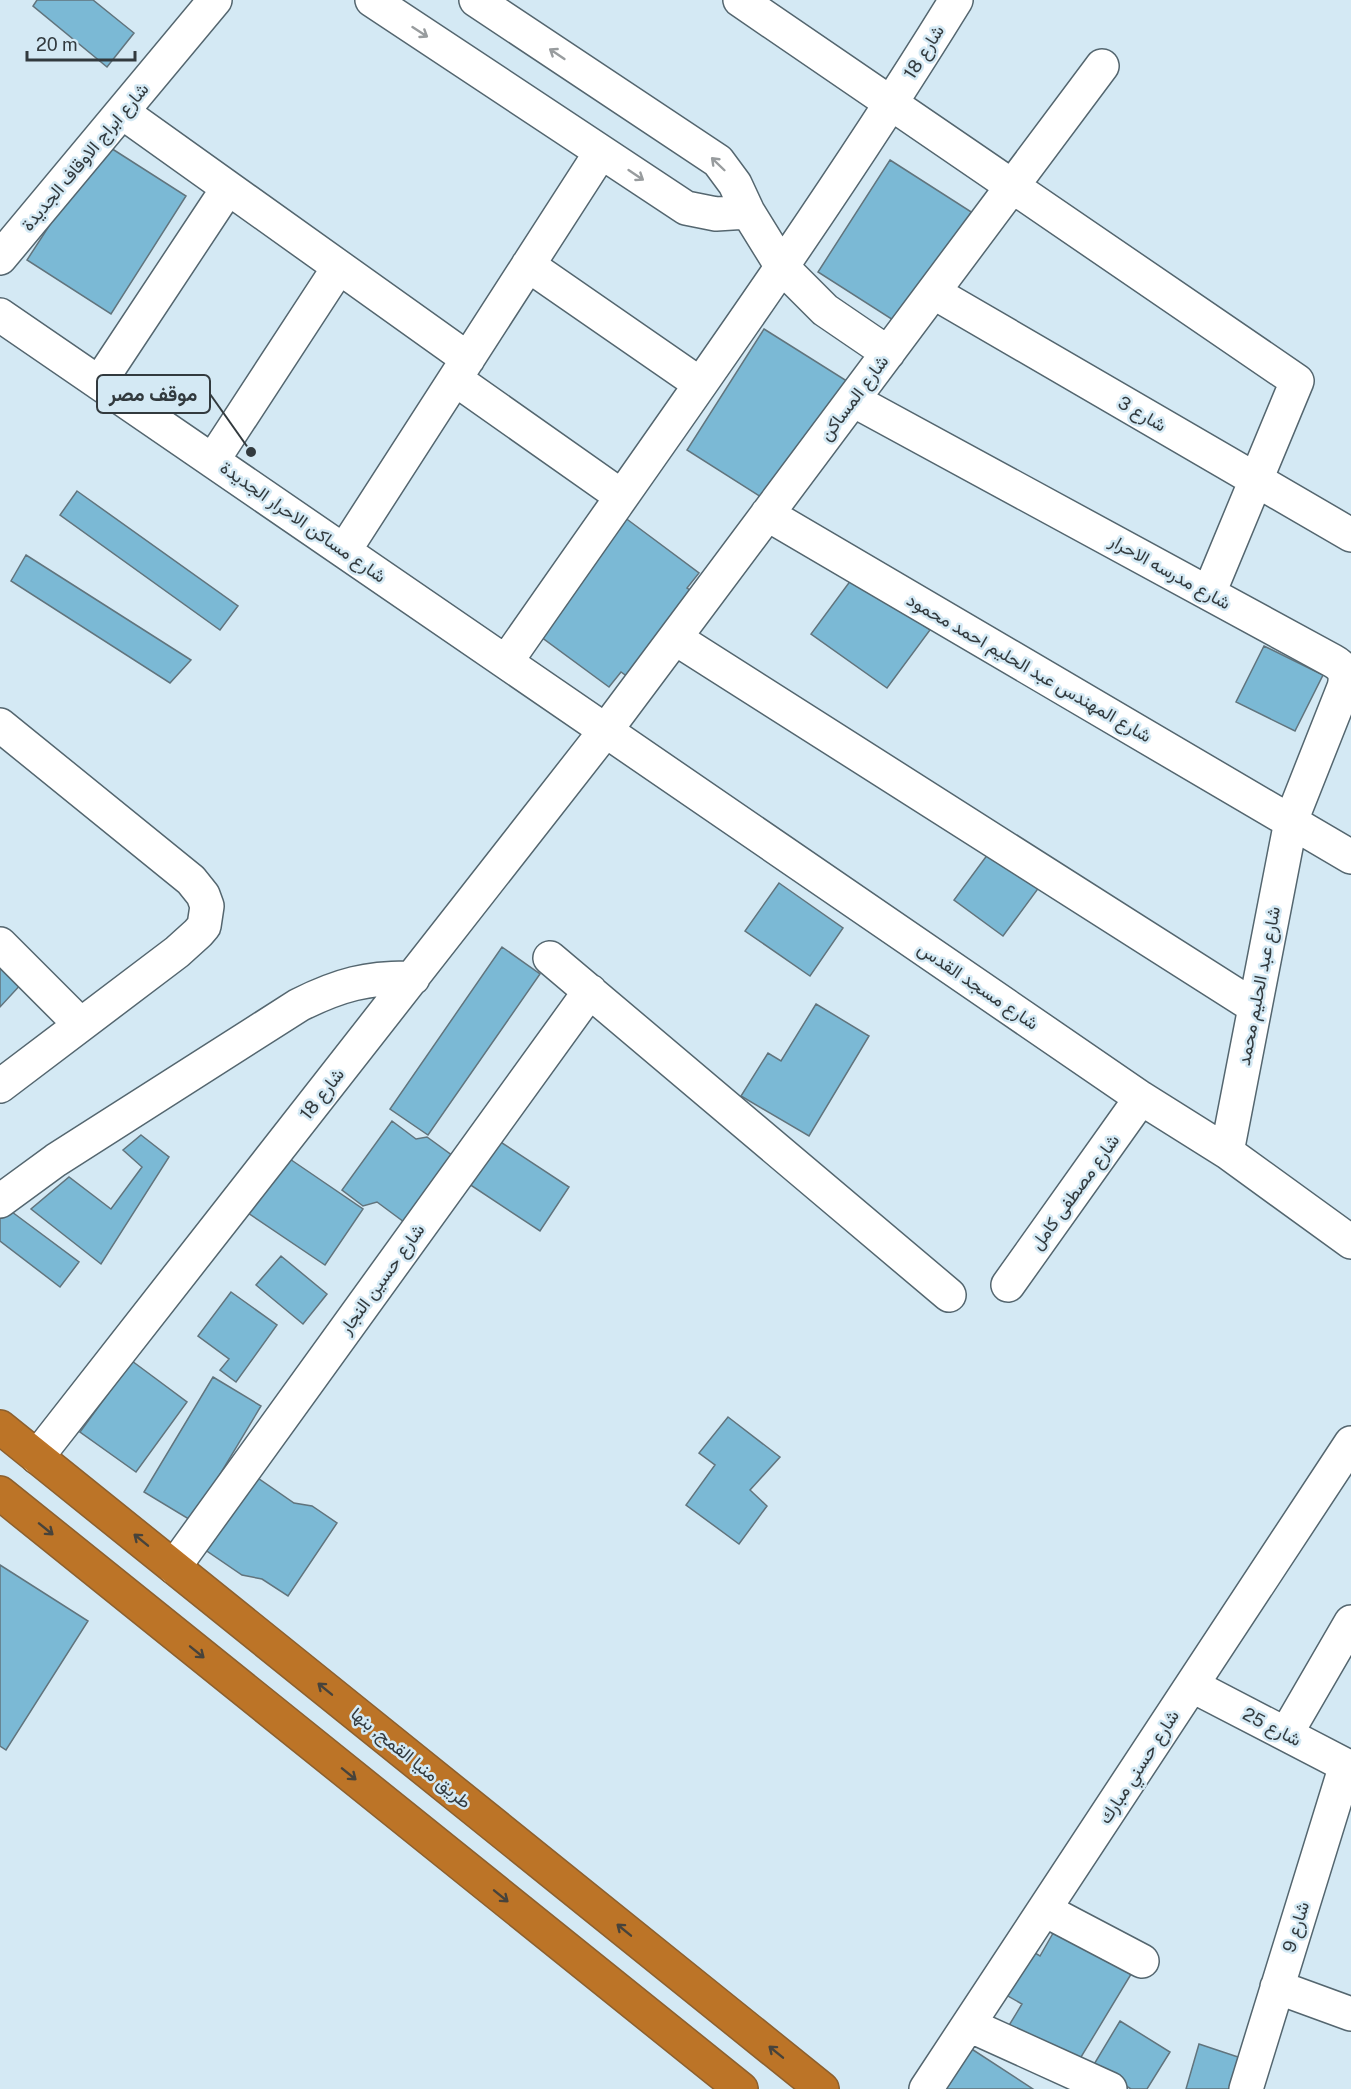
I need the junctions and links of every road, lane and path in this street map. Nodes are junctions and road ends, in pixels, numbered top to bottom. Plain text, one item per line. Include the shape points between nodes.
1 (215, 0) edge
2 (372, 0) edge
3 (476, 0) edge
4 (740, 0) edge
5 (956, 0) edge
6 (1102, 66) dead end
7 (892, 104) junction
8 (122, 112) junction
9 (601, 152) junction
10 (1013, 187) junction
11 (228, 188) junction
12 (748, 213) junction
13 (0, 258) edge
14 (528, 265) junction
15 (339, 267) junction
16 (782, 267) junction
17 (933, 292) junction
18 (0, 315) edge
19 (888, 353) junction
20 (461, 369) junction
21 (99, 383) junction
22 (700, 384) junction
23 (853, 400) junction
24 (213, 460) junction
25 (1256, 480) junction
26 (621, 496) junction
27 (767, 514) junction
28 (1351, 535) edge
29 (344, 551) junction
30 (1209, 593) junction
31 (675, 638) junction
32 (506, 662) junction
33 (1348, 674) edge
34 (0, 725) edge
35 (606, 730) junction
36 (1291, 821) junction
37 (1351, 857) edge
38 (0, 944) edge
39 (550, 958) dead end
40 (413, 978) junction
41 (590, 991) junction
42 (1255, 1007) junction
43 (80, 1024) junction
44 (0, 1086) edge
45 (1141, 1098) junction
46 (1227, 1152) junction
47 (0, 1201) edge
48 (1351, 1242) edge
49 (1008, 1285) dead end
50 (949, 1295) dead end
51 (0, 1427) edge
52 (1351, 1443) edge
53 (37, 1457) junction
54 (0, 1493) edge
55 (174, 1567) junction
56 (1351, 1622) edge
57 (1193, 1686) junction
58 (1286, 1734) junction
59 (1348, 1766) edge
60 (1045, 1910) junction
61 (1142, 1961) dead end
62 (1277, 1987) junction
63 (1351, 2014) edge
64 (969, 2025) junction
65 (741, 2089) edge
66 (822, 2089) edge
67 (926, 2089) edge
68 (1110, 2089) edge
69 (1246, 2089) edge

1 - 8 street, شارع ابراج الاوقاف الجديدة
2 -> 9 street
12 -> 3 street via 735,184 718,162
4 - 7 street
5 - 7 street, شارع 18
6 - 10 street, شارع المساكن
7 - 10 street
7 - 16 street, شارع 18
8 - 11 street
8 - 13 street, شارع ابراج الاوقاف الجديدة
9 -> 12 street via 686,208 716,214
9 - 14 street
10 - 17 street, شارع المساكن
10 - 25 street via 1297,381
11 - 15 street
11 - 21 street
12 - 16 street
14 - 20 street
14 - 22 street
15 - 20 street
15 - 24 street
16 - 19 street via 825,310
16 - 22 street, شارع 18
17 - 19 street, شارع المساكن
17 - 25 street, شارع 3
18 - 21 street, شارع مساكن الاحرار الجديدة
19 - 23 street, شارع المساكن
20 - 26 street
20 - 29 street
21 - 24 street, شارع مساكن الاحرار الجديدة
22 - 26 street, شارع 18
23 - 27 street, شارع المساكن
23 - 30 street, شارع مدرسه الاحرار
24 - 29 street, شارع مساكن الاحرار الجديدة
25 - 28 street, شارع 3
25 - 30 street
26 - 32 street, شارع 18
27 - 31 street, شارع المساكن
27 - 36 street, شارع المهندس عبد الحليم احمد محمود
29 - 32 street, شارع مساكن الاحرار الجديدة
30 - 33 street, شارع مدرسه الاحرار via 1340,665
31 - 35 street, شارع المساكن
31 - 42 street
32 - 35 street, شارع مساكن الاحرار الجديدة
33 - 36 street, شارع مدرسه الاحرار
34 - 43 street via 190,880 207,906 204,926 198,933
35 - 40 street, شارع 18
35 - 45 street, شارع مسجد القدس
36 - 37 street
36 - 42 street, شارع عبد الحليم محمد
38 - 43 street
39 - 41 street
40 - 47 street via 383,977 354,982 299,1005 56,1160
40 - 53 street, شارع 18
41 - 50 street
41 - 55 street, شارع حسين النجار
42 - 46 street, شارع عبد الحليم محمد
43 - 44 street
45 - 46 street, شارع مسجد القدس
45 - 49 street, شارع مصطفى كامل
46 - 48 street, شارع مسجد القدس
51 - 53 highway, طريق منيا القمح, بنها
52 - 57 street, شارع حسني مبارك
55 -> 53 highway, طريق منيا القمح, بنها
54 -> 65 highway
66 -> 55 highway, طريق منيا القمح, بنها
56 - 58 street
57 - 58 street, شارع 25
57 - 60 street, شارع حسني مبارك
58 - 59 street, شارع 25
59 - 62 street, شارع 9
60 - 61 street
60 - 64 street, شارع حسني مبارك
62 - 63 street
62 - 69 street, شارع 9
64 - 67 street, شارع حسني مبارك
64 - 68 street

